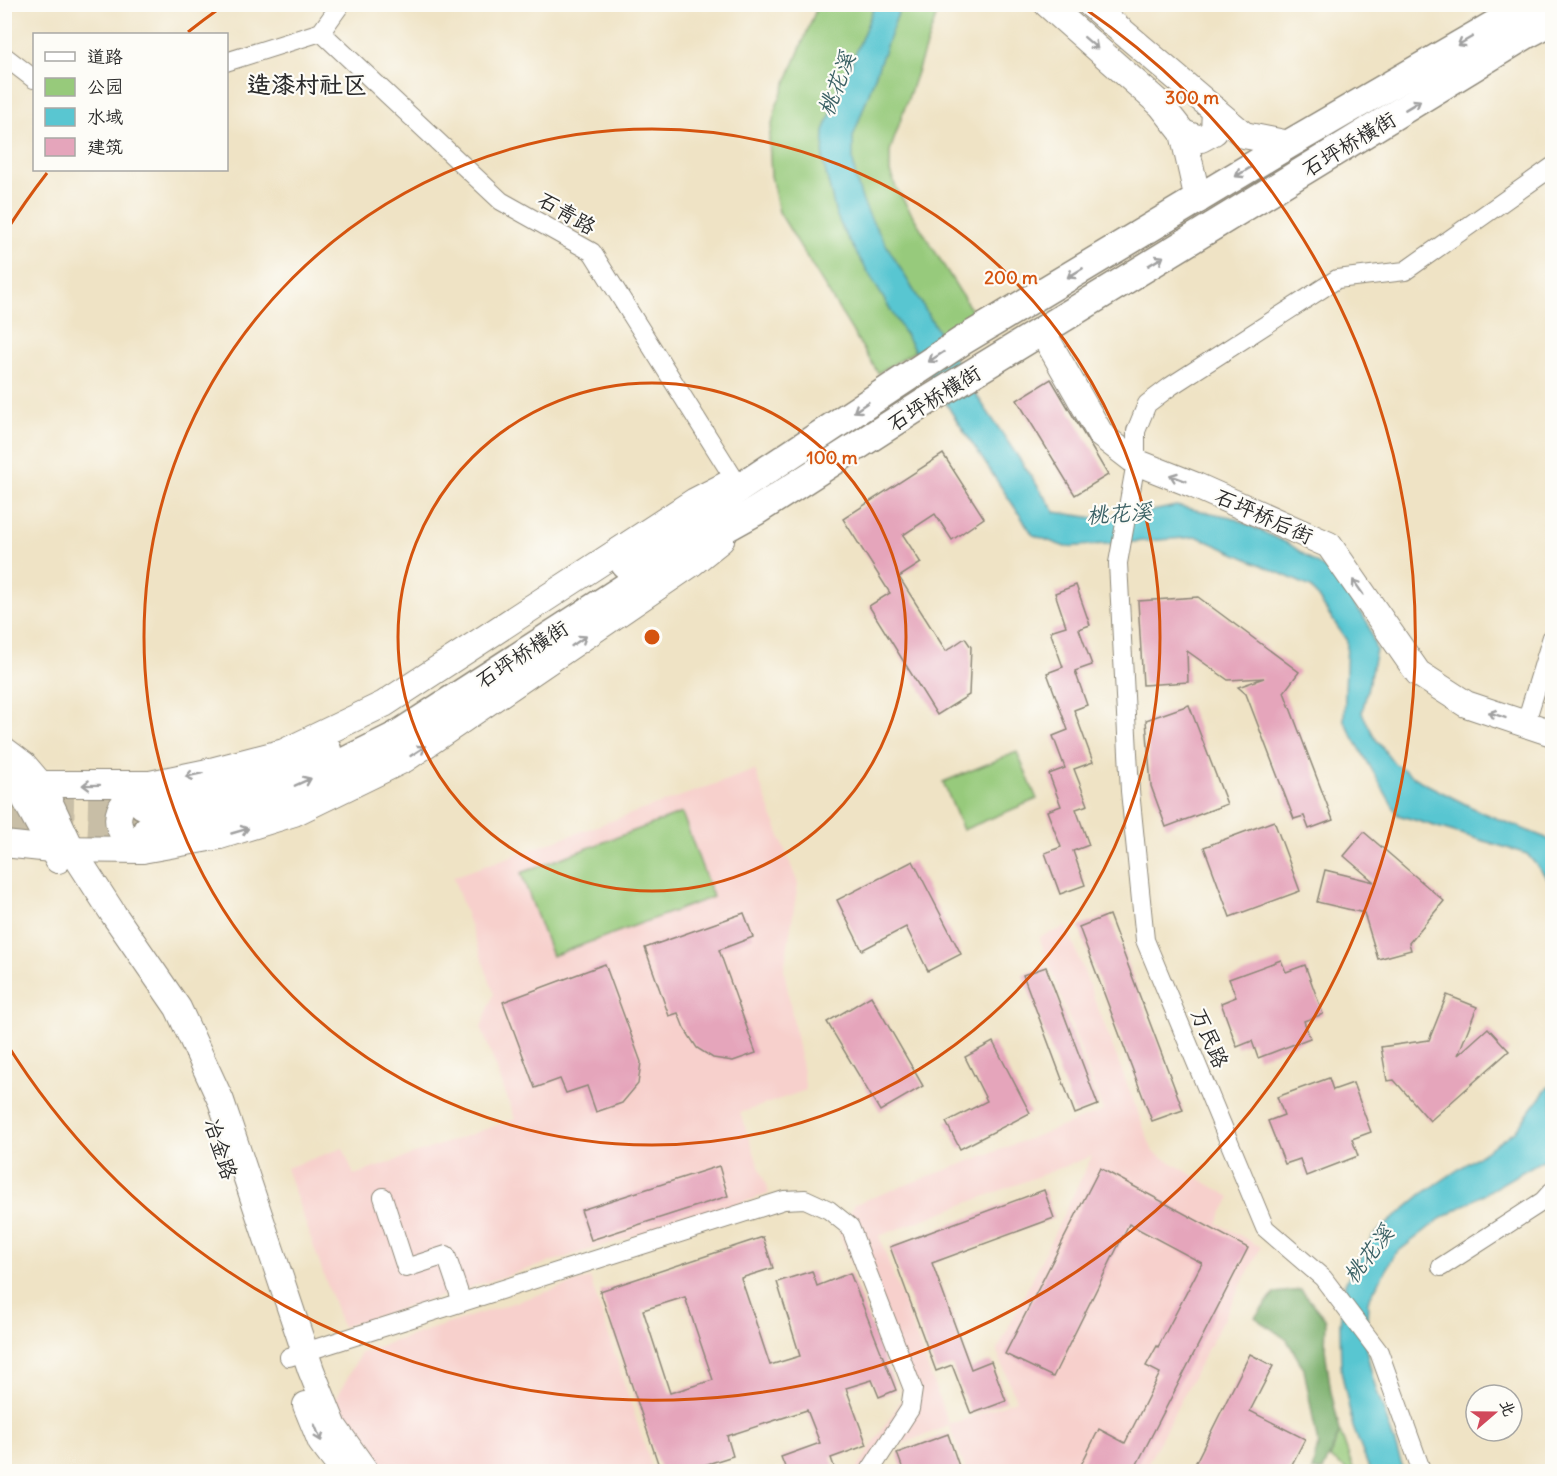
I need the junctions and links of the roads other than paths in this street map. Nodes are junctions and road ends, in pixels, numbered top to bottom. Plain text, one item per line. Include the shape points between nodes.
1 (341, 4) edge
2 (1047, 4) edge
3 (1090, 4) edge
4 (1530, 17) edge
5 (1552, 21) edge
6 (321, 32) junction
7 (4, 56) edge
8 (228, 61) edge
9 (33, 78) edge
10 (1215, 110) junction
11 (1183, 133) junction
12 (1289, 144) junction
13 (1552, 167) edge
14 (1198, 200) junction
15 (1042, 331) junction
16 (778, 462) junction
17 (1135, 467) junction
18 (735, 480) junction
19 (1552, 637) edge
20 (1525, 725) junction
21 (1552, 733) edge
22 (4, 750) edge
23 (17, 782) edge
24 (145, 818) junction
25 (4, 844) edge
26 (62, 850) junction
27 (1552, 1191) edge
28 (383, 1197) dead end
29 (1441, 1267) dead end
30 (462, 1302) junction
31 (297, 1355) junction
32 (344, 1472) edge
33 (366, 1472) edge
34 (869, 1472) edge
35 (1422, 1472) edge

1 - 6 street
2 -> 11 street via 1161,105
3 - 10 street
4 - 5 main road, 石坪桥横街
4 -> 12 main road, 石坪桥横街
15 -> 4 main road, 石坪桥横街
6 - 8 street
6 - 18 street, 石青路 via 501,201 592,252
7 - 9 street
10 - 11 street via 1214,132 1201,139
10 - 12 street via 1244,135
11 - 14 street
12 -> 14 main road, 石坪桥横街
13 - 17 street, 万民路 via 1405,271 1337,279 1171,386 1147,404 1136,431
14 -> 16 main road, 石坪桥横街 via 962,340
15 - 17 street, 石坪桥后街 via 1101,435
24 -> 15 main road, 石坪桥横街 via 216,815 300,784 396,736 666,561 756,511
16 - 18 street
16 - 24 main road, 石坪桥横街 via 390,720 295,765 209,790
20 -> 17 street, 石坪桥后街 via 1466,704 1418,673 1329,545 1194,485
17 - 35 street, 万民路 via 1118,564 1130,791 1145,940 1265,1228 1323,1278 1379,1352
18 -> 24 street via 695,501 384,704 284,752 203,773
19 - 20 street
20 - 21 street, 石坪桥后街
22 - 23 street, 冶金路 via 24,765
24 -> 23 street
23 - 26 street, 冶金路
24 - 26 street
25 - 26 street
26 - 31 street, 冶金路 via 167,1018 208,1110
27 - 29 street via 1544,1202
28 - 30 street via 406,1268 446,1255
30 - 31 street
30 - 34 street via 784,1200 805,1199 829,1210 850,1227 912,1389 910,1409
31 -> 32 street, 冶金路 via 321,1442
31 - 33 street, 冶金路 via 334,1427

